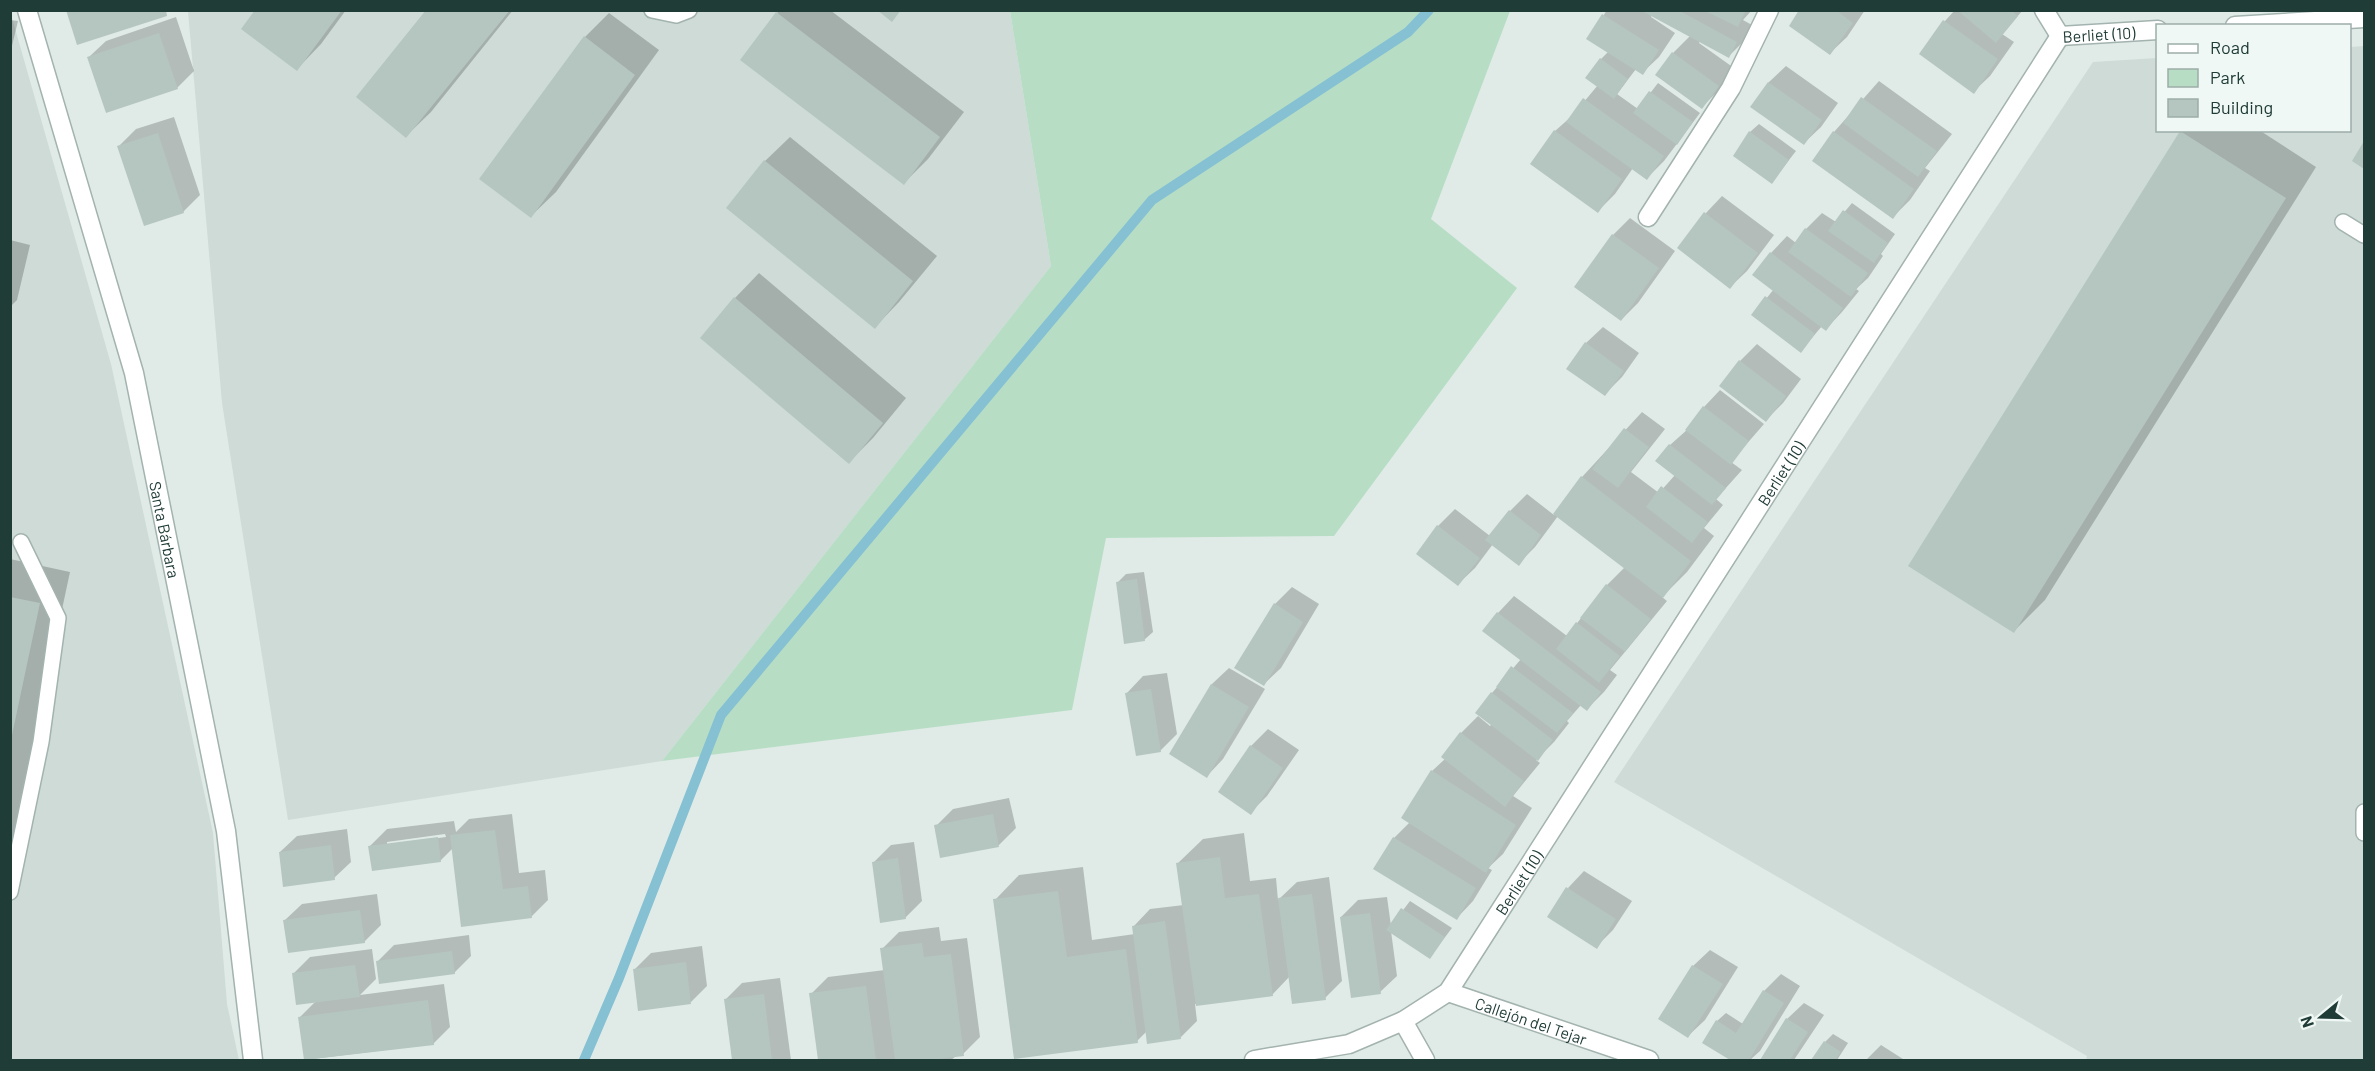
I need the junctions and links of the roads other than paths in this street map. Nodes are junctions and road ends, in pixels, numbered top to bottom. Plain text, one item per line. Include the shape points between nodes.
1 (27, 10) edge
2 (652, 10) edge
3 (688, 10) edge
4 (1769, 10) edge
5 (2044, 10) edge
6 (2364, 18) edge
7 (2267, 24) edge
8 (2156, 30) edge
9 (2060, 36) junction
10 (1648, 217) dead end
11 (2343, 222) dead end
12 (2364, 235) edge
13 (21, 542) dead end
14 (2364, 812) edge
15 (2364, 833) edge
16 (10, 892) edge
17 (1448, 992) junction
18 (1402, 1021) junction
19 (1349, 1044) junction
20 (253, 1060) edge
21 (1254, 1060) edge
22 (1338, 1060) edge
23 (1425, 1060) edge
24 (1649, 1060) edge

1 - 20 street, Santa Bárbara via 134,373 226,831
2 - 3 lane via 676,15
4 - 10 street via 1731,88
5 - 9 street
6 - 7 street
8 - 9 street, Berliet (10)
9 - 17 street, Berliet (10)
11 - 12 lane
13 - 16 lane via 58,618 41,742
14 - 15 lane
17 - 18 street
17 - 24 street, Callejón del Tejar
18 - 19 street
18 - 23 street
19 - 21 street
19 - 22 street

